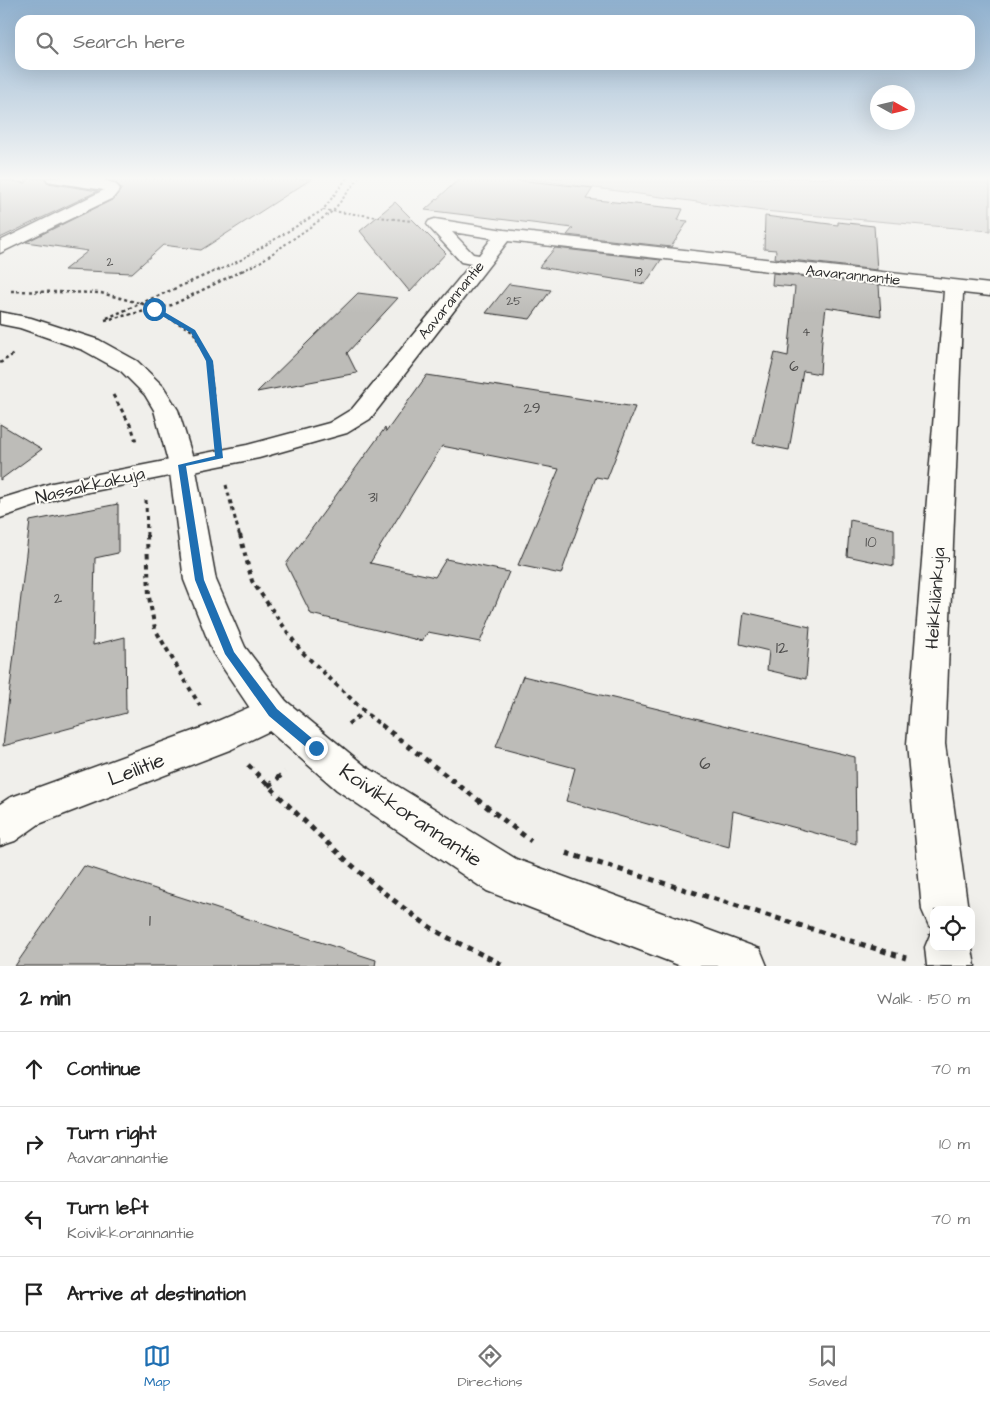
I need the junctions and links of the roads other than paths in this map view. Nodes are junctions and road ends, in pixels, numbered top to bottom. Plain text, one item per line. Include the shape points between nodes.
1 (51, 223) edge
2 (504, 235) junction
3 (0, 248) edge
4 (482, 261) junction
5 (954, 286) junction
6 (990, 290) edge
7 (4, 304) edge
8 (182, 465) junction
9 (0, 510) edge
10 (273, 712) junction
11 (0, 828) edge
12 (945, 906) edge
13 (743, 966) edge

1 - 3 street
2 - 4 street, Aavarannantie
2 - 4 street via 435,224 467,258
2 - 5 street, Aavarannantie
4 - 8 street, Aavarannantie via 361,414 338,428 250,452
5 - 6 street, Aavarannantie
5 - 12 street, Heikkilänkuja via 926,744
7 - 8 street, Koivikkorannantie via 24,322 91,345 129,366 155,391 166,410
8 - 9 street, Nassakkakuja via 52,491
8 - 10 street, Koivikkorannantie via 200,580 230,654
10 - 11 street, Leilitie via 218,738 24,811
10 - 13 street, Koivikkorannantie via 351,778 503,876

